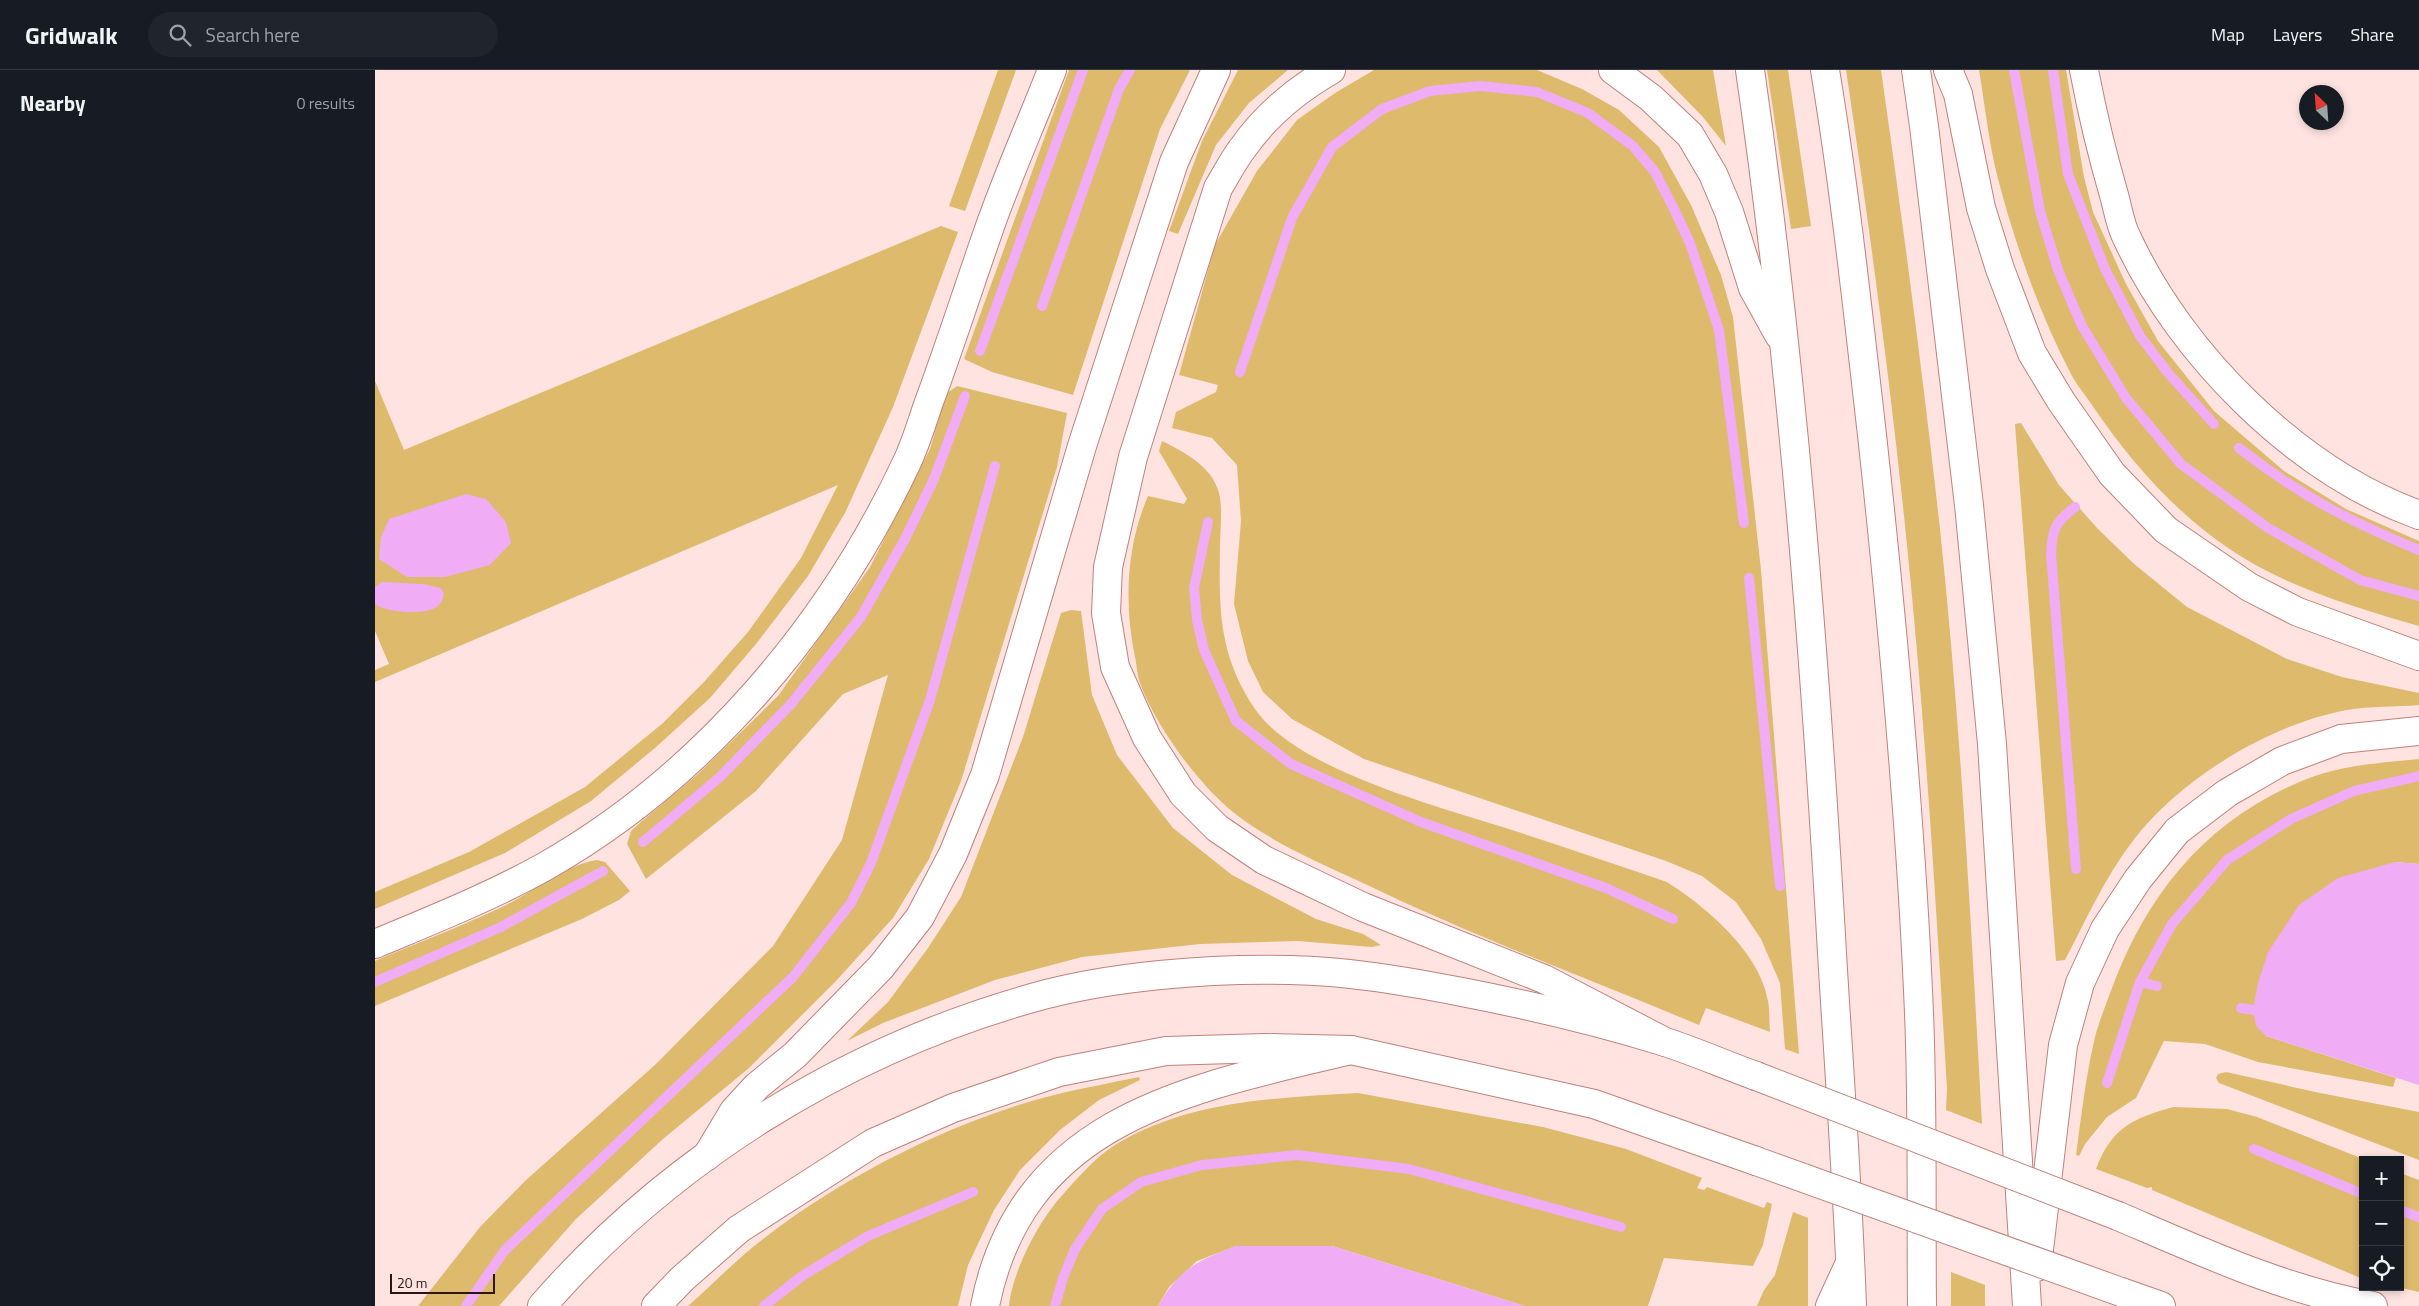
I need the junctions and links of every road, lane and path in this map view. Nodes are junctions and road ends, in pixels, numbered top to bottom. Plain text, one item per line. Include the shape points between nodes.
1 (1052, 70) edge
2 (1216, 70) edge
3 (1331, 70) edge
4 (1613, 70) edge
5 (1750, 70) edge
6 (1825, 70) edge
7 (1916, 70) edge
8 (1948, 70) edge
9 (2084, 70) edge
10 (1785, 348) junction
11 (2419, 515) edge
12 (2419, 656) edge
13 (2419, 731) edge
14 (375, 944) edge
15 (1665, 1042) junction
16 (1351, 1050) junction
17 (707, 1156) junction
18 (1850, 1261) junction
19 (542, 1306) edge
20 (656, 1306) edge
21 (985, 1306) edge
22 (1830, 1306) edge
23 (1852, 1306) edge
24 (1922, 1306) edge
25 (2027, 1306) edge
26 (2032, 1306) edge
27 (2161, 1306) edge
28 (2373, 1306) edge

1 - 14 main road via 989,229 908,460 864,546 797,643 695,755 619,819 543,867
2 - 17 main road via 1174,162 1082,446 985,775 953,854 920,918 881,967 795,1055 757,1086 734,1112
3 - 15 main road via 1298,91 1271,116 1242,148 1218,188 1133,457 1108,567 1106,612 1115,667 1147,738 1183,794 1217,828 1256,854 1363,907 1544,978
4 - 10 main road via 1651,98 1690,135 1713,174 1729,212 1753,288
5 - 10 main road via 1770,208
6 - 24 main road via 1841,168 1899,704 1919,1015
7 - 25 main road via 1969,505 1992,744
8 - 12 main road via 1959,94 1981,208 2032,353 2112,474 2166,530 2249,587 2298,612
9 - 11 main road via 2105,164 2126,237 2156,294 2217,372 2247,405 2281,434 2355,486
10 - 18 main road via 1820,743
13 - 26 main road via 2341,740 2282,761 2227,793 2177,831 2138,879 2105,929 2080,983 2063,1045
15 - 17 main road via 1529,1006 1389,978 1282,970 1205,971 1109,983 1034,997 964,1020 873,1056 787,1103
15 - 28 main road, bridge via 2118,1216 2236,1266
16 - 20 main road via 1166,1051 1059,1072 953,1108 873,1143 773,1206 739,1229
16 - 21 main road via 1218,1082 1107,1128 1077,1149 1028,1202 1000,1252
16 - 27 main road, bridge via 1594,1104
17 - 19 main road via 602,1242
18 - 22 main road
18 - 23 main road

